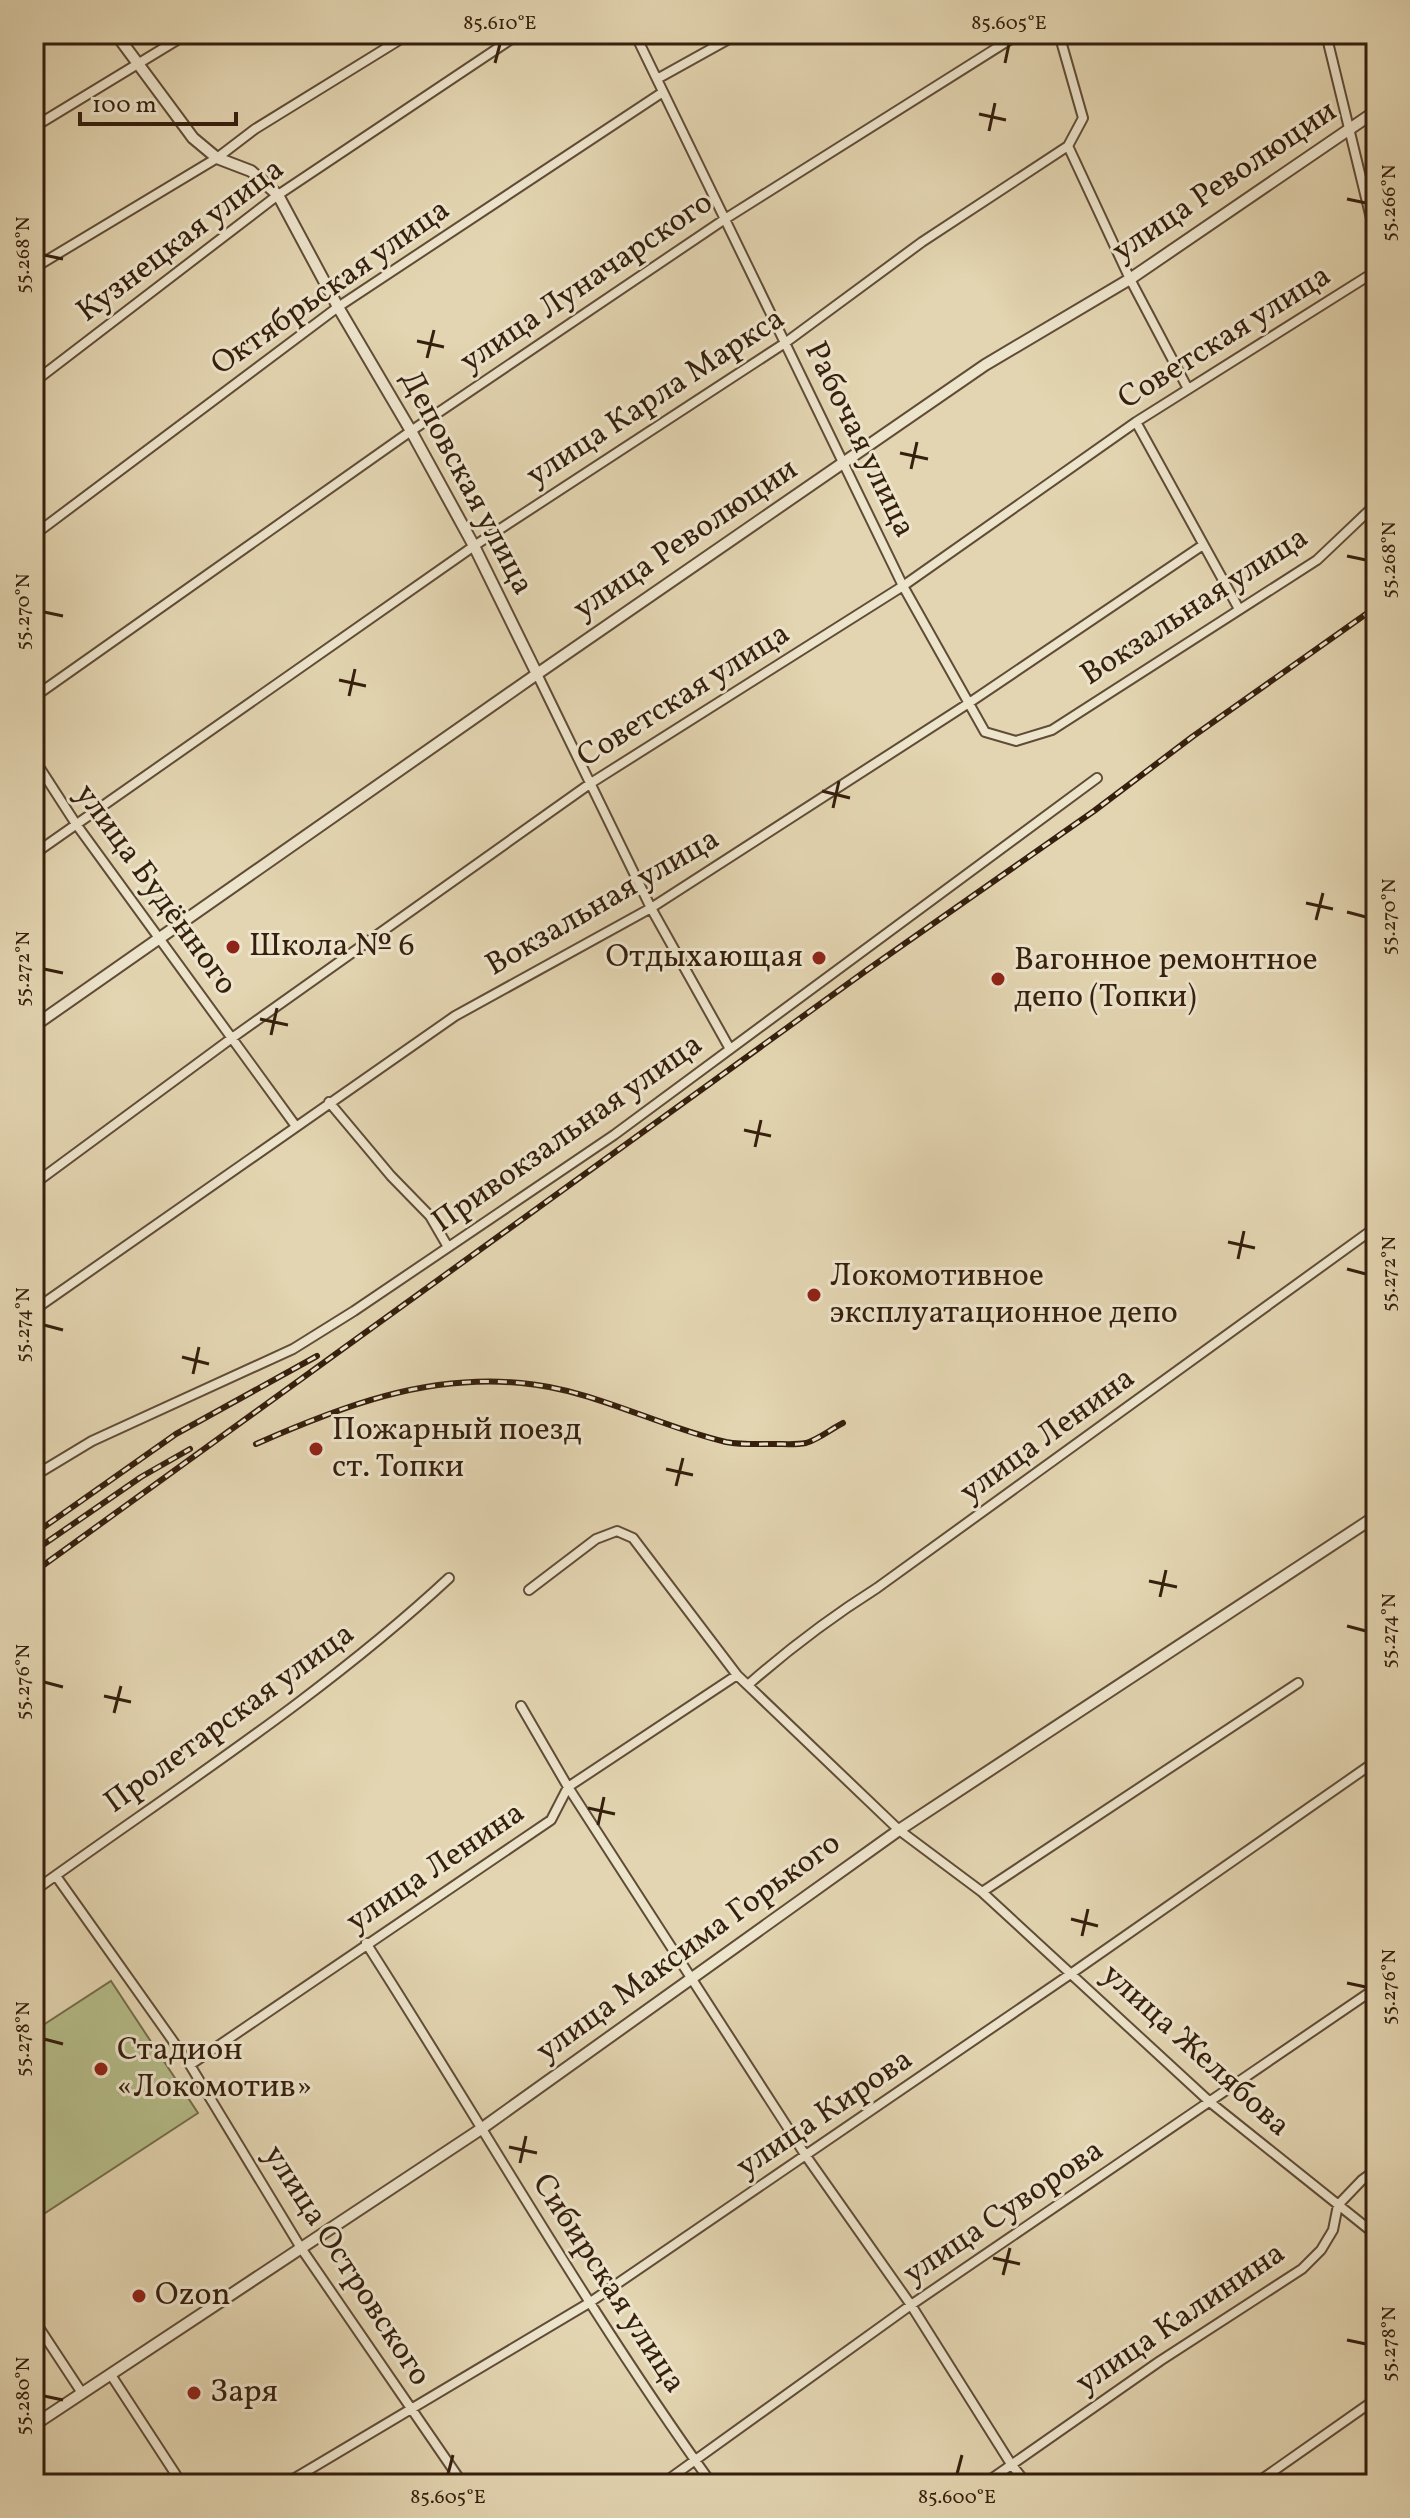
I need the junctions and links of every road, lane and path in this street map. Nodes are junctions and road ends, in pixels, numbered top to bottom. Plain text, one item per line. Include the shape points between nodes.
1 (116, 34) edge
2 (187, 34) edge
3 (409, 34) edge
4 (519, 34) edge
5 (635, 34) edge
6 (738, 34) edge
7 (1019, 34) edge
8 (1059, 34) edge
9 (1326, 34) edge
10 (137, 64) junction
11 (657, 79) junction
12 (663, 92) junction
13 (1376, 111) edge
14 (34, 127) edge
15 (1348, 130) junction
16 (1068, 146) junction
17 (217, 158) junction
18 (278, 195) junction
19 (725, 219) junction
20 (1376, 239) edge
21 (34, 268) edge
22 (1376, 271) edge
23 (1130, 279) junction
24 (338, 307) junction
25 (785, 343) junction
26 (34, 382) edge
27 (1188, 389) junction
28 (1136, 422) junction
29 (411, 431) junction
30 (844, 463) junction
31 (1376, 504) edge
32 (34, 535) edge
33 (1203, 545) junction
34 (474, 546) junction
35 (903, 586) junction
36 (1239, 609) junction
37 (537, 674) junction
38 (34, 697) edge
39 (969, 703) junction
40 (985, 732) joint
41 (34, 759) edge
42 (1097, 778) dead end
43 (591, 783) junction
44 (76, 824) junction
45 (34, 854) edge
46 (651, 908) junction
47 (160, 940) junction
48 (34, 1026) edge
49 (232, 1038) junction
50 (730, 1049) junction
51 (329, 1102) junction
52 (295, 1125) junction
53 (34, 1184) edge
54 (1376, 1227) edge
55 (448, 1247) junction
56 (34, 1310) edge
57 (34, 1476) edge
58 (1376, 1516) edge
59 (449, 1578) dead end
60 (529, 1590) dead end
61 (737, 1675) junction
62 (1298, 1683) dead end
63 (749, 1684) junction
64 (521, 1706) dead end
65 (1376, 1761) edge
66 (568, 1787) junction
67 (899, 1830) junction
68 (56, 1876) junction
69 (34, 1891) edge
70 (982, 1892) junction
71 (366, 1943) junction
72 (1072, 1973) junction
73 (692, 1977) junction
74 (1376, 1988) edge
75 (190, 2065) junction
76 (1211, 2103) junction
77 (481, 2129) junction
78 (806, 2156) junction
79 (1376, 2170) edge
80 (1338, 2205) junction
81 (1376, 2235) edge
82 (301, 2248) junction
83 (589, 2303) junction
84 (911, 2305) junction
85 (34, 2320) edge
86 (111, 2375) junction
87 (82, 2393) junction
88 (1376, 2399) edge
89 (411, 2409) junction
90 (34, 2425) edge
91 (695, 2461) junction
92 (1011, 2464) junction
93 (182, 2484) edge
94 (285, 2484) edge
95 (463, 2484) edge
96 (662, 2484) edge
97 (712, 2484) edge
98 (984, 2484) edge
99 (1027, 2484) edge
100 (1255, 2484) edge

1 - 10 street, Деповская улица
2 - 10 street
3 - 17 street
4 - 18 street, Кузнецкая улица
5 - 11 street, Рабочая улица
6 - 11 street
7 - 19 street, улица Луначарского
8 - 16 street via 1083,118
9 - 15 street
10 - 14 street
10 - 17 street, Деповская улица via 193,138
11 - 12 street, Рабочая улица
12 - 19 street, Рабочая улица
12 - 24 street, Октябрьская улица
13 - 15 street, улица Революции
15 - 20 street
15 - 23 street, улица Революции
16 - 23 street
16 - 25 street, улица Карла Маркса via 922,242
17 - 18 street, Деповская улица via 251,171
17 - 21 street
18 - 24 street, Деповская улица
18 - 26 street, Кузнецкая улица
19 - 25 street, Рабочая улица
19 - 29 street, улица Луначарского
22 - 27 street, Советская улица
23 - 27 street
23 - 30 street, улица Революции via 985,365
24 - 29 street, Деповская улица
24 - 32 street, Октябрьская улица
25 - 30 street, Рабочая улица
25 - 34 street, улица Карла Маркса
27 - 28 street, Советская улица
28 - 33 street
28 - 35 street, Советская улица
29 - 34 street, Деповская улица
29 - 38 street, улица Луначарского
30 - 35 street, Рабочая улица
30 - 37 street, улица Революции
31 - 36 street, Вокзальная улица via 1317,560
33 - 36 street
33 - 39 street, Вокзальная улица
34 - 37 street, Деповская улица
34 - 44 street, улица Карла Маркса
35 - 39 street, Рабочая улица
35 - 43 street, Советская улица
36 - 40 street, Вокзальная улица via 1052,730 1016,741
37 - 43 street, Деповская улица
37 - 47 street, улица Революции
39 - 40 street, Рабочая улица
39 - 46 street, Вокзальная улица
41 - 44 street, улица Будённого
42 - 50 street, Привокзальная улица
43 - 46 street, Деповская улица
43 - 49 street, Советская улица
44 - 45 street, улица Карла Маркса
44 - 47 street, улица Будённого
46 - 50 street, Деповская улица
46 - 51 street, Вокзальная улица via 455,1016
47 - 48 street, улица Революции
47 - 49 street, улица Будённого
49 - 52 street, улица Будённого
49 - 53 street, Советская улица
50 - 55 street, Привокзальная улица
51 - 52 street, Вокзальная улица
51 - 55 street via 430,1216
52 - 56 street, Вокзальная улица
54 - 63 street, улица Ленина via 841,1610
55 - 57 street, Привокзальная улица via 293,1349 92,1441
58 - 67 street, улица Максима Горького
59 - 68 street, Пролетарская улица via 342,1670
60 - 61 street, улица Желябова via 596,1539 617,1531 633,1538 648,1555
61 - 63 street, улица Желябова
61 - 66 street, улица Ленина
62 - 70 street
63 - 67 street, улица Желябова
64 - 66 street
65 - 72 street, улица Кирова
66 - 71 street, улица Ленина via 551,1820
66 - 73 street
67 - 70 street, улица Желябова
67 - 73 street, улица Максима Горького
68 - 69 street, Пролетарская улица
68 - 75 street, улица Островского
70 - 72 street, улица Желябова
71 - 75 street, улица Ленина
71 - 77 street, Сибирская улица
72 - 76 street, улица Желябова
72 - 78 street, улица Кирова
73 - 77 street, улица Максима Горького
73 - 78 street
74 - 76 street, улица Суворова
75 - 82 street, улица Островского
76 - 80 street, улица Желябова
76 - 84 street, улица Суворова
77 - 82 street, улица Максима Горького
77 - 83 street, Сибирская улица
78 - 83 street, улица Кирова
78 - 84 street
79 - 80 street, улица Калинина
80 - 81 street, улица Желябова
80 - 92 street, улица Калинина via 1333,2230 1302,2269
82 - 86 street, улица Максима Горького
82 - 89 street, улица Островского
83 - 89 street, улица Кирова
83 - 91 street, Сибирская улица
84 - 91 street, улица Суворова
84 - 92 street
85 - 87 street
86 - 87 street, улица Максима Горького
86 - 93 street
87 - 90 street, улица Максима Горького
88 - 100 street
89 - 94 street, улица Кирова
89 - 95 street, улица Островского
91 - 96 street, улица Суворова
91 - 97 street, Сибирская улица
92 - 98 street, улица Калинина
92 - 99 street

